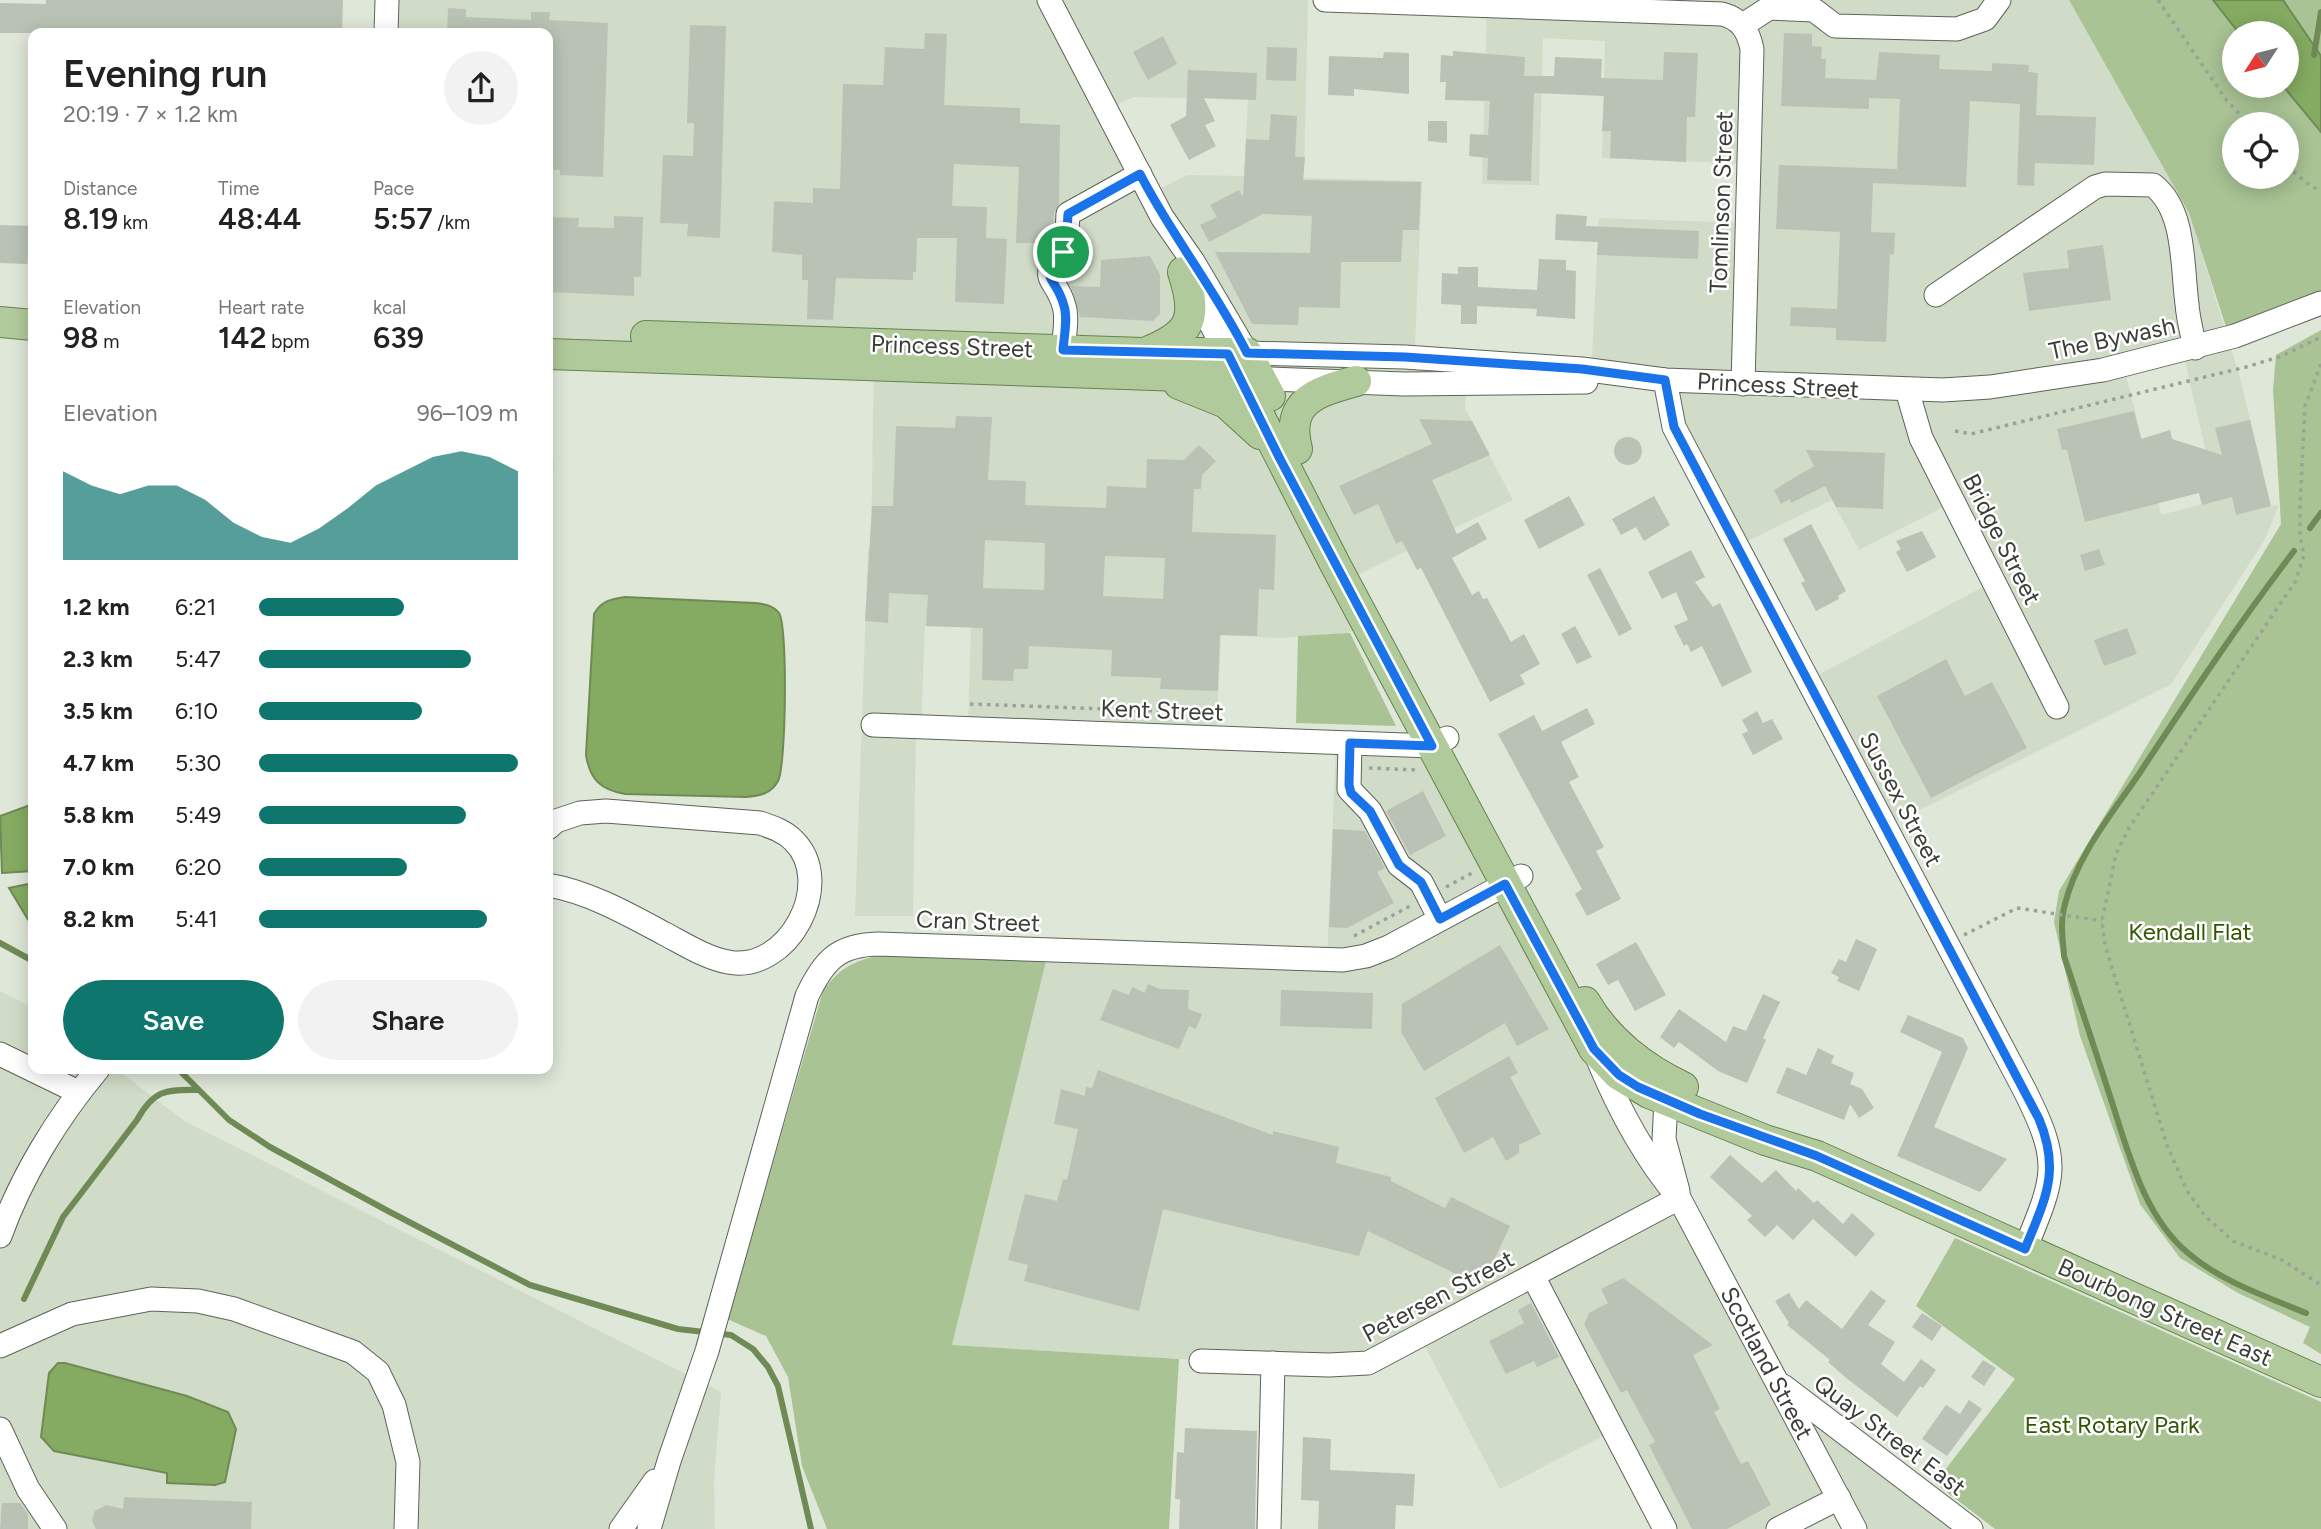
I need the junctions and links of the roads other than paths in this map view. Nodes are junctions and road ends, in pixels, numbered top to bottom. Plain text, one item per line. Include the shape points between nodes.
1 (387, 0) edge
2 (1049, 0) edge
3 (1325, 0) edge
4 (1999, 0) edge
5 (1399, 1) edge
6 (1518, 4) edge
7 (1743, 25) junction
8 (386, 28) edge
9 (1140, 174) junction
10 (1162, 217) junction
11 (1183, 272) junction
12 (1936, 295) dead end
13 (2321, 303) edge
14 (0, 322) edge
15 (28, 325) edge
16 (553, 333) edge
17 (28, 340) edge
18 (0, 342) edge
19 (2195, 348) junction
20 (1063, 350) junction
21 (553, 354) edge
22 (1146, 365) junction
23 (1244, 365) junction
24 (1657, 379) junction
25 (1356, 381) junction
26 (1743, 384) junction
27 (1907, 390) junction
28 (1288, 454) junction
29 (2057, 707) dead end
30 (873, 725) dead end
31 (1350, 743) junction
32 (1435, 752) junction
33 (553, 824) edge
34 (1513, 880) junction
35 (553, 886) edge
36 (1440, 919) junction
37 (1594, 1049) junction
38 (1629, 1053) joint
39 (0, 1054) edge
40 (28, 1068) edge
41 (41, 1074) edge
42 (94, 1074) edge
43 (1659, 1090) junction
44 (78, 1092) junction
45 (1650, 1161) junction
46 (1679, 1198) junction
47 (0, 1236) edge
48 (2025, 1249) junction
49 (1532, 1276) junction
50 (0, 1346) edge
51 (1201, 1361) dead end
52 (1273, 1363) junction
53 (1777, 1382) junction
54 (2321, 1382) edge
55 (0, 1429) edge
56 (669, 1461) junction
57 (1839, 1498) junction
58 (55, 1529) edge
59 (406, 1529) edge
60 (621, 1529) edge
61 (649, 1529) edge
62 (1269, 1529) edge
63 (1665, 1529) edge
64 (1778, 1529) edge
65 (1856, 1529) edge
66 (1971, 1529) edge

1 - 8 street
2 - 9 street, Scotland Street
3 - 5 street
4 - 7 street via 1984,19 1957,29 1835,26 1815,10 1769,8
5 - 6 street
6 - 7 street via 1722,14
7 - 26 street, Tomlinson Street via 1752,48
9 - 10 street, Scotland Street
9 - 20 street via 1068,214 1066,249 1052,263 1049,275 1065,306
10 - 11 street, Scotland Street
10 - 23 street, Scotland Street via 1194,263
11 - 22 main road via 1192,298 1186,327
11 - 23 street, Scotland Street
12 - 19 street via 2095,187 2153,185 2174,218 2185,261 2186,304
13 - 19 street, The Bywash
14 - 15 main road
16 - 20 main road, Princess Street
17 - 18 main road
19 - 27 street, The Bywash via 2055,378 1990,387
20 - 22 main road, Princess Street
21 - 22 main road, Princess Street
22 - 23 main road, Princess Street
22 - 28 main road via 1226,404
23 - 24 street, Princess Street via 1405,357
23 - 25 street, Princess Street
23 - 28 main road, Scotland Street
24 - 25 street, Princess Street
24 - 26 street, Princess Street
24 - 48 street, Sussex Street via 1674,427 2048,1142 2050,1175
25 - 28 main road via 1320,392 1299,409
26 - 27 street, Princess Street
27 - 29 street, Bridge Street via 1921,438
28 - 32 main road, Scotland Street
30 - 31 street, Kent Street
31 - 32 street, Kent Street
31 - 36 street via 1351,793 1370,811 1399,865 1421,882
32 - 34 main road, Scotland Street
33 - 35 street via 580,813 606,811 760,823 779,830 804,853 811,888 806,908 785,940 757,958 728,962 695,950 631,915
34 - 36 street, Cran Street
34 - 37 main road, Scotland Street
34 - 38 main road, Scotland Street via 1590,1010
36 - 56 street, Cran Street via 1389,947 1343,960 878,944 844,949 823,967 807,996 707,1352
37 - 43 main road, Bourbong Street East via 1619,1075
37 - 45 street, Scotland Street via 1609,1087
38 - 43 main road, Bourbong Street East
39 - 40 street
41 - 44 street
42 - 44 street
43 - 45 street, Scotland Street via 1643,1106 1642,1127
43 - 46 street, Scotland Street via 1664,1139
43 - 48 main road, Bourbong Street East via 1765,1140 1817,1156
44 - 47 street via 16,1196
45 - 46 street, Scotland Street
46 - 49 street, Petersen Street
46 - 53 street, Scotland Street
48 - 54 main road, Bourbong Street East
49 - 52 street, Petersen Street via 1368,1363
49 - 63 street
50 - 59 street via 72,1314 151,1299 198,1301 234,1309 353,1352 378,1372 394,1405 408,1462
51 - 52 street, Petersen Street
52 - 62 street
53 - 57 street, Scotland Street
53 - 66 street, Quay Street East
55 - 58 street via 28,1489
56 - 60 street
56 - 61 street
57 - 64 street
57 - 65 street, Scotland Street

